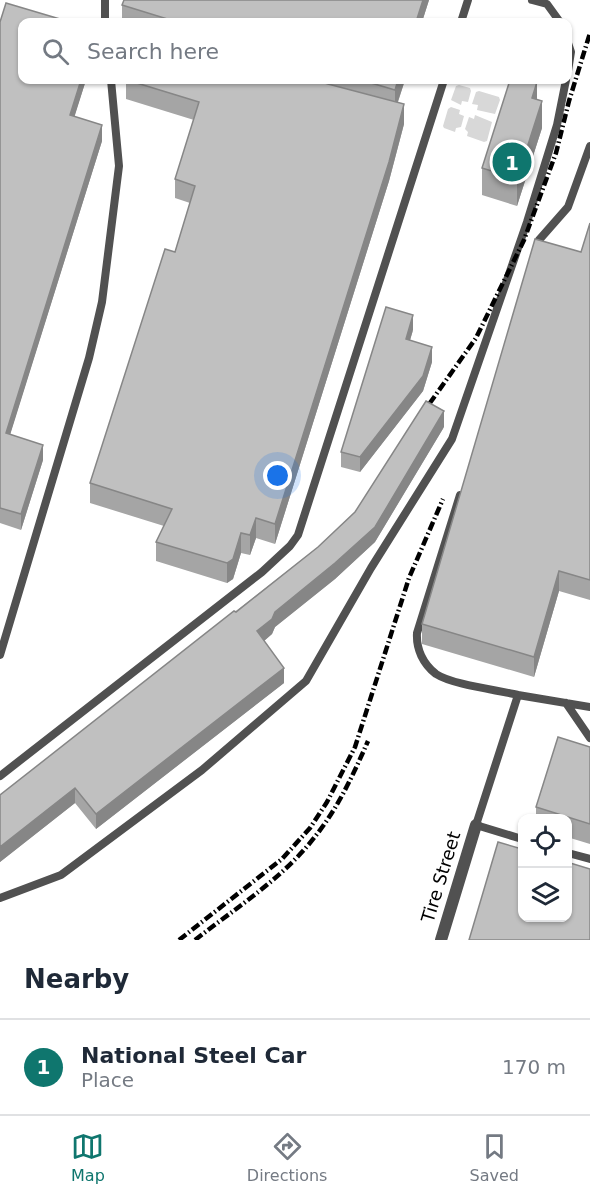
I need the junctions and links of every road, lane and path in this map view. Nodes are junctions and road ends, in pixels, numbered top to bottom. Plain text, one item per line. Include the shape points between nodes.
1 (105, 0) edge
2 (468, 0) edge
3 (532, 0) edge
4 (105, 18) edge
5 (462, 18) edge
6 (557, 18) edge
7 (111, 84) edge
8 (443, 84) edge
9 (565, 84) edge
10 (590, 146) edge
11 (536, 251) edge
12 (462, 488) edge
13 (0, 655) edge
14 (518, 695) junction
15 (566, 703) junction
16 (590, 708) edge
17 (590, 738) edge
18 (0, 776) edge
19 (476, 825) junction
20 (518, 838) edge
21 (572, 854) edge
22 (590, 859) edge
23 (0, 898) edge
24 (441, 940) edge

1 - 4 lane
2 - 5 lane
3 - 6 lane via 547,4
7 - 13 lane via 119,166 102,302 89,358
8 - 18 lane via 298,535 262,572
9 - 23 lane via 557,125 527,222 452,439 306,681 202,770 61,874
10 - 11 lane via 568,207 540,240
12 - 14 lane via 416,646 437,674
14 - 15 lane
14 - 19 lane
15 - 16 lane
15 - 17 lane
19 - 20 lane
19 - 24 street, Tire Street
21 - 22 lane

